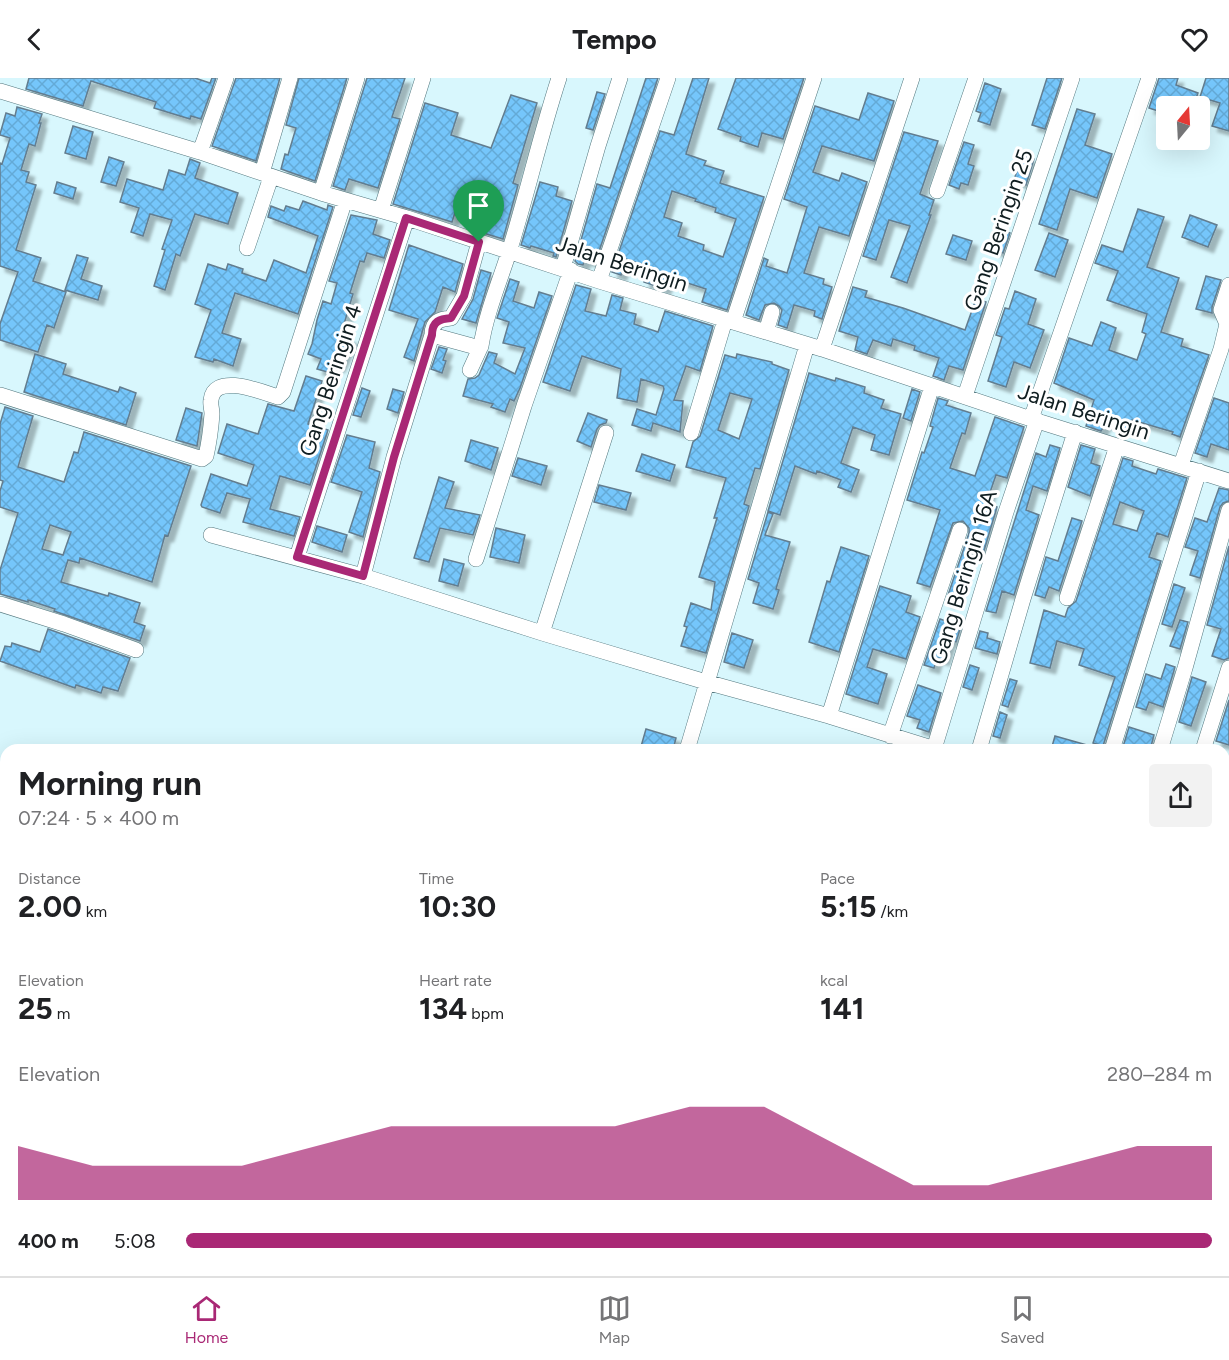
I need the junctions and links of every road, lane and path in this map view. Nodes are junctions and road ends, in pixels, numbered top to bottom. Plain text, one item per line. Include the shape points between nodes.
1 (226, 78) edge
2 (290, 78) edge
3 (357, 78) edge
4 (423, 78) edge
5 (559, 78) edge
6 (620, 78) edge
7 (668, 78) edge
8 (814, 78) edge
9 (912, 78) edge
10 (976, 78) edge
11 (1072, 78) edge
12 (1149, 78) edge
13 (0, 91) edge
14 (200, 152) junction
15 (267, 175) junction
16 (937, 191) dead end
17 (321, 193) junction
18 (345, 200) junction
19 (381, 210) junction
20 (406, 218) junction
21 (479, 242) junction
22 (247, 248) dead end
23 (509, 252) junction
24 (567, 269) junction
25 (599, 281) junction
26 (1229, 285) edge
27 (772, 312) dead end
28 (729, 321) junction
29 (766, 332) junction
30 (432, 335) junction
31 (481, 346) junction
32 (815, 347) junction
33 (470, 370) dead end
34 (932, 386) junction
35 (0, 395) edge
36 (965, 396) junction
37 (1034, 419) junction
38 (1075, 432) junction
39 (691, 433) dead end
40 (606, 434) dead end
41 (1117, 446) junction
42 (1180, 465) junction
43 (1199, 471) junction
44 (1229, 481) edge
45 (1229, 510) edge
46 (960, 530) dead end
47 (211, 535) dead end
48 (297, 557) junction
49 (476, 559) dead end
50 (363, 576) junction
51 (1067, 598) dead end
52 (0, 604) edge
53 (542, 633) junction
54 (136, 650) dead end
55 (1229, 668) edge
56 (706, 682) junction
57 (829, 716) junction
58 (890, 736) junction
59 (689, 744) edge
60 (918, 744) edge
61 (937, 744) edge
62 (981, 744) edge
63 (1114, 744) edge
64 (1162, 744) edge
65 (1205, 744) edge

1 - 14 street
2 - 15 street
3 - 17 street
4 - 19 street
5 - 23 street
6 - 24 street via 598,146
7 - 25 street
8 - 28 street
9 - 32 street
10 - 16 street
11 - 36 street, Gang Beringin 25
12 - 37 street, Gang Beringin 16A
13 - 14 street, Jalan Beringin
14 - 15 street, Jalan Beringin
15 - 17 street, Jalan Beringin
15 - 22 street
17 - 18 street, Jalan Beringin
18 - 19 street, Jalan Beringin
18 - 35 street via 283,392 278,397 228,384 217,388 211,398 206,456 202,459
19 - 20 street, Jalan Beringin
20 - 21 street, Jalan Beringin
20 - 48 street, Gang Beringin 4
21 - 23 street, Jalan Beringin
21 - 30 street via 462,302 451,318 435,323
23 - 24 street, Jalan Beringin
23 - 31 street
24 - 25 street, Jalan Beringin
24 - 49 street
25 - 28 street, Jalan Beringin
26 - 42 street via 1221,310 1227,324 1221,349
27 - 29 street
28 - 29 street, Jalan Beringin
28 - 39 street
29 - 32 street, Jalan Beringin
30 - 31 street
30 - 50 street
31 - 33 street
32 - 34 street, Jalan Beringin
32 - 56 street
34 - 36 street, Jalan Beringin
34 - 57 street
36 - 37 street, Jalan Beringin
37 - 38 street, Jalan Beringin
37 - 61 street, Gang Beringin 16A
38 - 41 street, Jalan Beringin
38 - 62 street
40 - 53 street
41 - 42 street, Jalan Beringin
41 - 51 street
42 - 43 street, Jalan Beringin
43 - 44 street, Jalan Beringin
43 - 63 street
45 - 64 street
46 - 58 street
47 - 48 street
48 - 50 street
50 - 53 street
52 - 54 street
53 - 56 street
55 - 65 street
56 - 57 street
56 - 59 street
57 - 58 street
58 - 60 street

